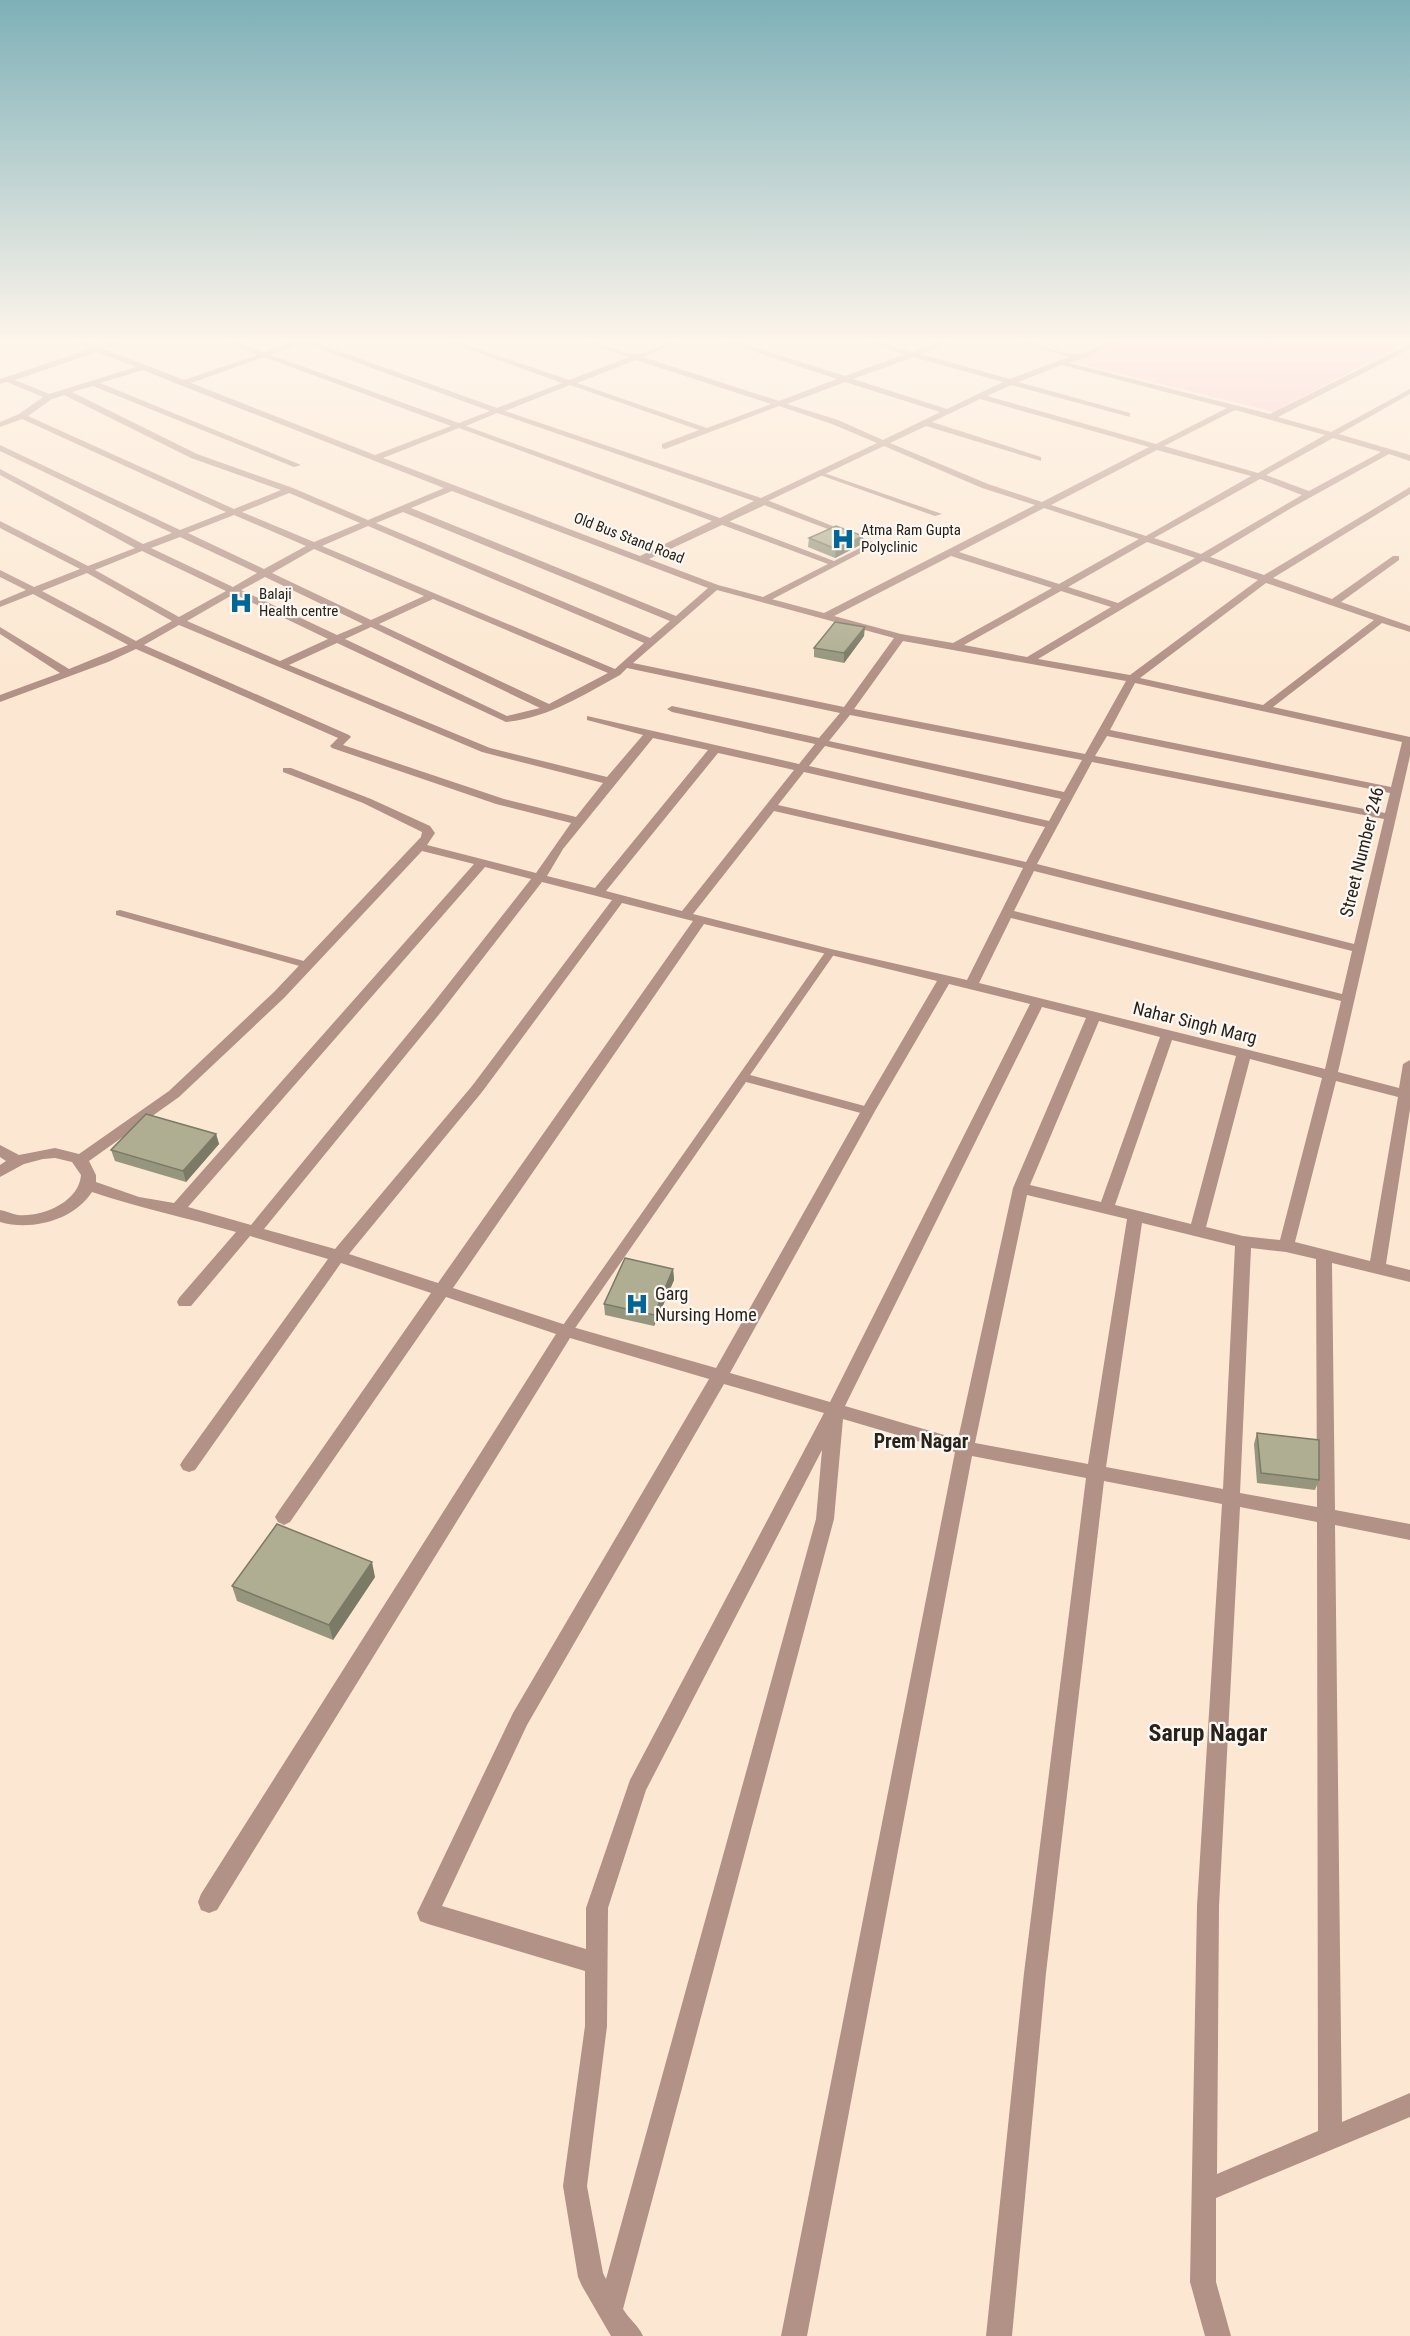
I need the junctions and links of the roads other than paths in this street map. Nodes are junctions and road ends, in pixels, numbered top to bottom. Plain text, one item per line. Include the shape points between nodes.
1 (4, 450) edge
2 (97, 450) edge
3 (182, 450) edge
4 (260, 450) edge
5 (355, 450) edge
6 (396, 450) edge
7 (528, 450) edge
8 (612, 450) edge
9 (871, 450) edge
10 (901, 450) edge
11 (1010, 450) edge
12 (1150, 450) edge
13 (1167, 450) edge
14 (1302, 450) edge
15 (1381, 450) edge
16 (1387, 452) junction
17 (375, 458) junction
18 (1410, 458) edge
19 (1038, 459) dead end
20 (297, 465) dead end
21 (0, 472) edge
22 (822, 474) junction
23 (1256, 475) junction
24 (452, 488) junction
25 (290, 490) junction
26 (1410, 490) edge
27 (1309, 495) junction
28 (764, 502) junction
29 (1043, 505) junction
30 (405, 508) junction
31 (234, 512) junction
32 (938, 514) dead end
33 (720, 521) junction
34 (0, 524) edge
35 (370, 524) junction
36 (182, 533) junction
37 (1144, 538) junction
38 (313, 546) junction
39 (143, 548) junction
40 (952, 553) junction
41 (643, 558) junction
42 (1203, 558) junction
43 (1396, 558) dead end
44 (834, 564) junction
45 (88, 570) junction
46 (0, 573) edge
47 (264, 574) junction
48 (1265, 579) junction
49 (715, 587) junction
50 (1058, 587) junction
51 (34, 590) junction
52 (234, 591) junction
53 (432, 596) junction
54 (764, 600) junction
55 (1333, 603) junction
56 (0, 604) edge
57 (1117, 606) junction
58 (825, 617) junction
59 (1381, 619) junction
60 (677, 620) junction
61 (179, 621) junction
62 (371, 623) junction
63 (1410, 629) edge
64 (0, 630) edge
65 (900, 637) junction
66 (337, 639) junction
67 (651, 642) junction
68 (136, 645) junction
69 (952, 648) junction
70 (1027, 661) junction
71 (280, 665) junction
72 (626, 665) junction
73 (68, 673) junction
74 (616, 673) junction
75 (1132, 679) junction
76 (0, 698) edge
77 (548, 707) junction
78 (1265, 708) junction
79 (672, 709) dead end
80 (847, 711) junction
81 (591, 718) dead end
82 (1105, 732) junction
83 (650, 734) junction
84 (1409, 739) edge
85 (822, 742) junction
86 (716, 749) junction
87 (1090, 759) junction
88 (802, 768) junction
89 (287, 770) dead end
90 (610, 781) junction
91 (1396, 791) junction
92 (1069, 797) junction
93 (771, 807) junction
94 (1389, 817) junction
95 (579, 821) junction
96 (1053, 825) junction
97 (421, 847) junction
98 (481, 864) junction
99 (1029, 866) junction
100 (539, 878) junction
101 (597, 894) junction
102 (619, 899) junction
103 (120, 913) dead end
104 (1006, 913) junction
105 (684, 916) junction
106 (700, 920) junction
107 (1358, 949) junction
108 (830, 953) junction
109 (307, 965) junction
110 (945, 980) junction
111 (971, 985) junction
112 (1347, 999) junction
113 (1038, 1002) junction
114 (1094, 1016) junction
115 (1167, 1035) junction
116 (1244, 1054) junction
117 (1410, 1064) edge
118 (1330, 1076) junction
119 (744, 1077) junction
120 (1408, 1095) edge
121 (868, 1111) junction
122 (0, 1150) edge
123 (17, 1161) junction
124 (79, 1161) junction
125 (0, 1172) edge
126 (87, 1185) junction
127 (1021, 1188) junction
128 (177, 1209) junction
129 (1106, 1209) junction
130 (1135, 1216) junction
131 (1, 1217) edge
132 (251, 1230) junction
133 (1197, 1232) junction
134 (1242, 1242) junction
135 (1286, 1246) junction
136 (1324, 1255) junction
137 (338, 1256) junction
138 (1377, 1268) junction
139 (1410, 1276) edge
140 (443, 1290) junction
141 (185, 1302) dead end
142 (566, 1331) junction
143 (720, 1376) junction
144 (834, 1409) junction
145 (965, 1448) junction
146 (189, 1465) dead end
147 (1096, 1473) junction
148 (1231, 1500) junction
149 (284, 1517) dead end
150 (1325, 1517) junction
151 (1410, 1532) edge
152 (209, 1902) dead end
153 (597, 1963) junction
154 (1410, 2105) edge
155 (1330, 2139) junction
156 (1204, 2191) junction
157 (610, 2311) junction
158 (630, 2336) edge
159 (794, 2336) edge
160 (999, 2336) edge
161 (1218, 2336) edge

1 - 36 street
2 - 31 street
3 - 25 street
4 - 20 street
5 - 17 street, Old Bus Stand Road
6 - 17 street
7 - 33 street
8 - 28 street
9 - 22 street
10 - 29 street via 985,486
11 - 19 street
12 - 29 street
13 - 23 street
14 - 23 street
15 - 16 street
16 - 18 street
16 - 27 street
17 - 24 street, Old Bus Stand Road
21 - 39 street
22 - 28 street
22 - 32 lane
23 - 27 street
23 - 37 street
24 - 30 street
24 - 41 street, Old Bus Stand Road
25 - 31 street
25 - 35 street
26 - 48 street
27 - 42 street
28 - 33 street
28 - 44 lane via 874,544
29 - 37 street
29 - 40 street
30 - 35 street
30 - 60 street
31 - 36 street
31 - 38 street
33 - 41 street
33 - 44 lane
34 - 45 street
35 - 38 street
35 - 67 street
36 - 39 street
36 - 47 street
37 - 42 street
37 - 50 street
38 - 47 street
38 - 53 street
39 - 45 street
39 - 52 street
40 - 50 street
40 - 58 street
41 - 49 street, Old Bus Stand Road
42 - 48 street
42 - 57 street
43 - 55 street
44 - 54 lane
45 - 51 street
45 - 61 street
46 - 51 street
47 - 52 street
47 - 62 street
48 - 55 street
48 - 75 street
49 - 54 street, Old Bus Stand Road
49 - 60 street
50 - 57 street
50 - 69 street
51 - 56 street
51 - 68 street
52 - 61 street
52 - 66 street
53 - 62 street
53 - 74 street
54 - 58 street, Old Bus Stand Road
55 - 59 street
57 - 70 street
58 - 65 street, Old Bus Stand Road
59 - 63 street
59 - 78 street
60 - 67 street
61 - 68 street
61 - 71 street
62 - 66 street
62 - 77 street
64 - 73 street
65 - 69 street, Old Bus Stand Road
65 - 80 street
66 - 71 street
66 - 77 street via 506,719
67 - 72 street
68 - 73 street
68 - 95 street via 345,737 336,746 500,802
69 - 70 street, Old Bus Stand Road
70 - 75 street, Old Bus Stand Road
71 - 90 street via 486,750
72 - 74 street
72 - 80 street
73 - 76 street
74 - 77 street
75 - 78 street, Street Number 246
75 - 82 street
78 - 84 street, Street Number 246
79 - 85 street
80 - 85 street
80 - 87 street
81 - 83 street
82 - 87 street
82 - 91 street
83 - 86 street
83 - 90 street
84 - 91 street, Street Number 246
85 - 88 street
85 - 92 street
86 - 88 street
86 - 101 street
87 - 92 street
87 - 94 street
88 - 93 street
88 - 96 street
89 - 97 street via 426,829 429,833
90 - 95 street
91 - 94 street, Street Number 246
92 - 96 street
93 - 99 street
93 - 105 street
94 - 107 street, Street Number 246
95 - 100 street
96 - 99 street
97 - 98 street, Nahar Singh Marg
97 - 109 street
98 - 100 street, Nahar Singh Marg
98 - 128 street
99 - 104 street
99 - 107 street
100 - 101 street, Nahar Singh Marg
100 - 132 street via 436,1009
101 - 102 street, Nahar Singh Marg
102 - 105 street, Nahar Singh Marg
102 - 137 street via 477,1089
103 - 109 lane
104 - 111 street
104 - 112 street
105 - 106 street, Nahar Singh Marg
106 - 108 street, Nahar Singh Marg
106 - 140 street
107 - 112 street, Street Number 246
108 - 110 street, Nahar Singh Marg
108 - 119 lane
109 - 124 street via 174,1094
110 - 111 street, Nahar Singh Marg
110 - 121 street
111 - 113 street, Nahar Singh Marg
112 - 118 street, Street Number 246
113 - 114 street, Nahar Singh Marg
113 - 144 street
114 - 115 street, Nahar Singh Marg
114 - 127 street
115 - 116 street, Nahar Singh Marg
115 - 129 street
116 - 118 street, Nahar Singh Marg
116 - 133 street
117 - 120 street
118 - 120 street, Nahar Singh Marg
118 - 135 street, Street Number 246
119 - 121 lane
119 - 142 lane
120 - 138 street
121 - 143 street
122 - 123 street
123 - 124 street via 48,1153
123 - 125 street
124 - 126 street via 88,1175
126 - 128 street via 137,1202
126 - 131 street via 81,1197 53,1215 18,1221
127 - 129 street
127 - 145 street
128 - 132 street
129 - 130 street
130 - 133 street
130 - 147 street
132 - 137 street
132 - 141 street
133 - 134 street
134 - 135 street
134 - 148 street
135 - 136 street
136 - 138 street
136 - 150 street
137 - 140 street
137 - 146 street
138 - 139 street
140 - 142 street
140 - 149 street
142 - 143 street
142 - 152 street
143 - 144 street
143 - 153 street via 519,1719 428,1913
144 - 145 street
144 - 153 street via 636,1787 597,1908
144 - 157 street via 825,1519
145 - 147 street
145 - 159 street
147 - 148 street
147 - 160 street via 1035,1973
148 - 150 street
148 - 156 street via 1208,1906
150 - 151 street
150 - 155 street
153 - 157 street via 596,2026 575,2186 591,2277
154 - 155 street
155 - 156 street
156 - 161 street via 1203,2282
157 - 158 street

